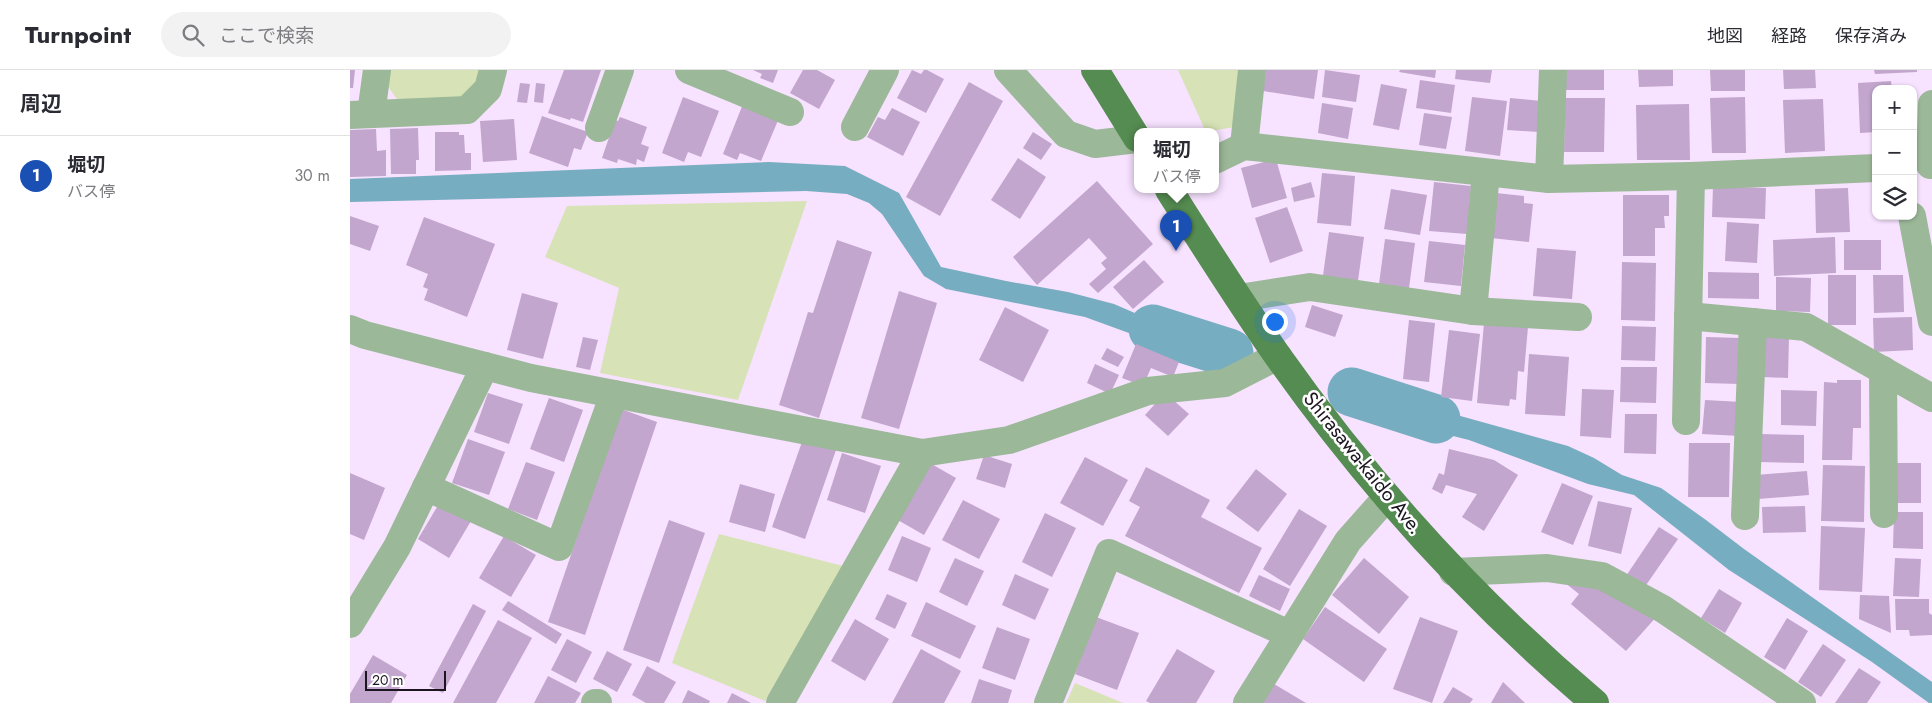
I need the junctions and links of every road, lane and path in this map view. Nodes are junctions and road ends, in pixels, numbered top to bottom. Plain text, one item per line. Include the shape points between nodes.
1 (377, 70) edge
2 (493, 70) edge
3 (620, 70) edge
4 (689, 70) edge
5 (885, 70) edge
6 (1008, 70) edge
7 (1096, 70) edge
8 (1252, 70) edge
9 (1552, 70) edge
10 (1932, 104) edge
11 (790, 112) dead end
12 (360, 115) edge
13 (855, 127) dead end
14 (599, 128) dead end
15 (1134, 133) edge
16 (1134, 138) edge
17 (1244, 146) junction
18 (1219, 158) edge
19 (1925, 165) edge
20 (1872, 168) edge
21 (1486, 173) junction
22 (1691, 176) junction
23 (1549, 179) junction
24 (1171, 193) edge
25 (1913, 220) edge
26 (1239, 298) junction
27 (1474, 311) junction
28 (1688, 316) junction
29 (1578, 317) dead end
30 (1753, 322) junction
31 (1932, 322) edge
32 (350, 329) edge
33 (1278, 356) junction
34 (485, 366) junction
35 (1883, 370) junction
36 (614, 394) junction
37 (1932, 398) edge
38 (1686, 420) dead end
39 (922, 453) junction
40 (426, 487) junction
41 (1387, 496) junction
42 (1884, 514) dead end
43 (1745, 516) dead end
44 (1453, 572) junction
45 (350, 624) edge
46 (1290, 634) junction
47 (780, 703) edge
48 (1048, 703) edge
49 (1247, 703) edge
50 (1595, 703) edge
51 (1802, 703) edge

1 - 12 street
2 - 12 street via 488,89 467,110
3 - 14 street
4 - 11 street
5 - 13 street
6 - 16 street via 1066,134 1095,144
7 - 15 main road
8 - 17 street
9 - 23 street
10 - 19 street
17 - 18 street
17 - 21 street
20 - 22 street
21 - 23 street
21 - 27 street
22 - 23 street
22 - 28 street
24 - 26 main road, Shirasawa-kaido Ave.
25 - 31 street
26 - 27 street via 1310,287
26 - 33 main road, Shirasawa-kaido Ave.
27 - 29 street
28 - 30 street
28 - 38 street
30 - 35 street via 1806,327
30 - 43 street
32 - 34 street
33 - 39 street via 1224,383 1148,391 1009,440
33 - 41 main road, Shirasawa-kaido Ave.
34 - 36 street
34 - 40 street
35 - 37 street
35 - 42 street
36 - 39 street
36 - 40 street via 560,547
39 - 47 street
40 - 45 street via 397,546
41 - 44 main road, Shirasawa-kaido Ave.
41 - 46 street via 1348,541
44 - 50 main road, Shirasawa-kaido Ave.
44 - 51 street via 1547,568 1602,576 1663,609
46 - 48 street via 1109,552
46 - 49 street

